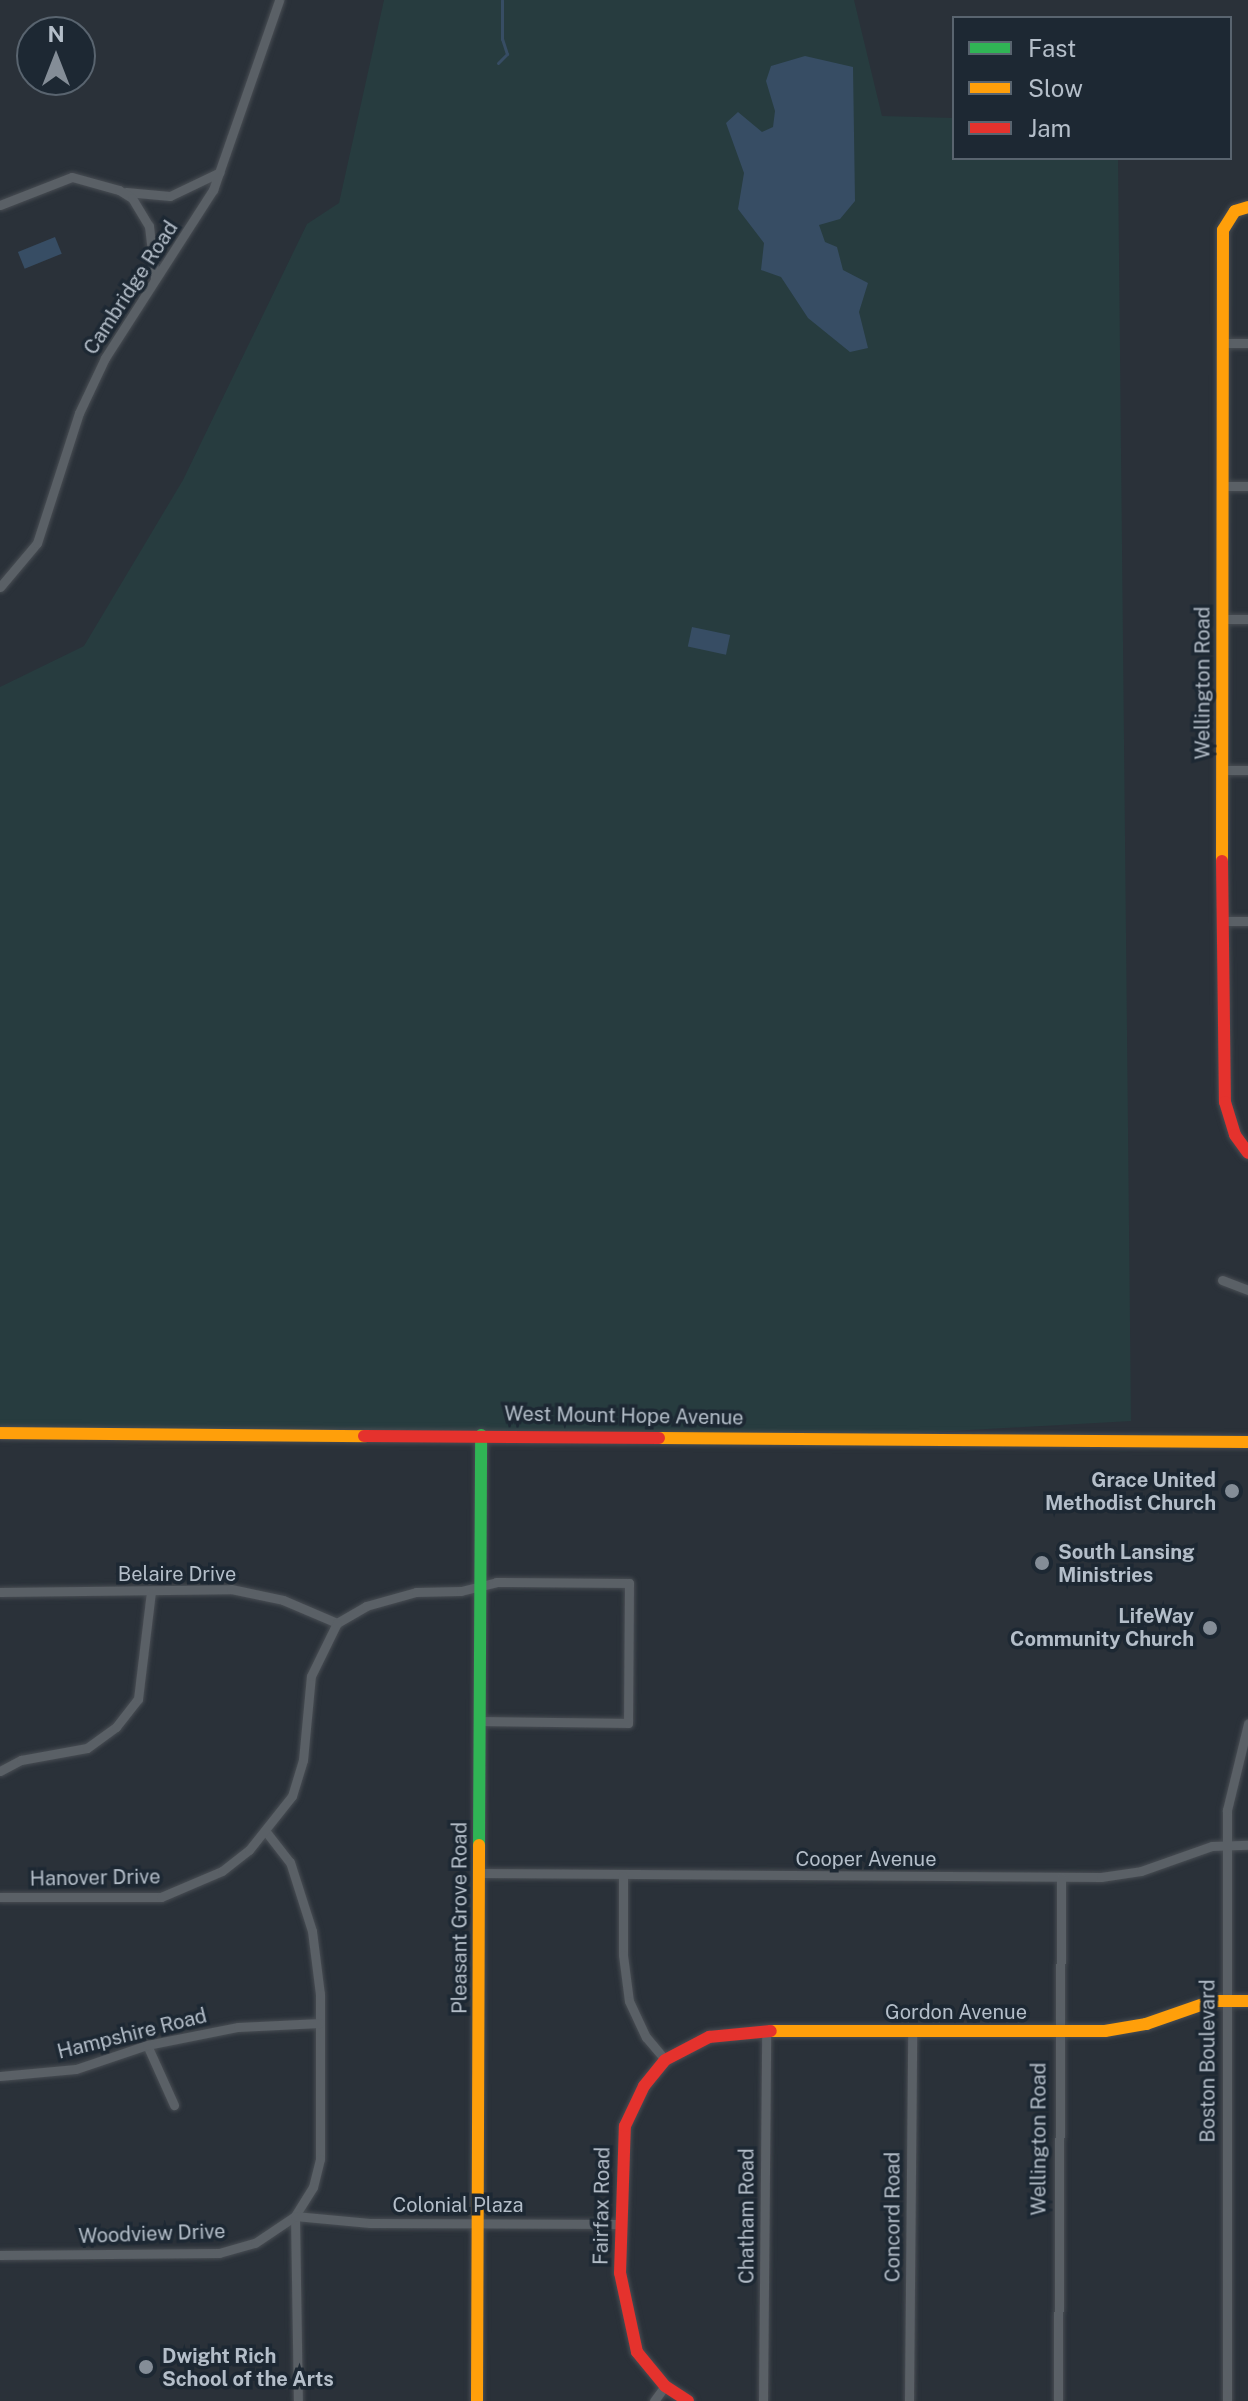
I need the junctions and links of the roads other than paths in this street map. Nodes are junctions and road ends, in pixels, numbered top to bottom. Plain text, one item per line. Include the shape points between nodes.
1 (279, 0) edge
2 (221, 171) junction
3 (119, 190) junction
4 (0, 205) edge
5 (1241, 209) edge
6 (155, 278) junction
7 (1223, 343) junction
8 (1248, 343) edge
9 (1223, 486) junction
10 (1248, 486) edge
11 (0, 587) edge
12 (1223, 619) junction
13 (1248, 619) edge
14 (1223, 770) junction
15 (1248, 770) edge
16 (1222, 921) junction
17 (1248, 921) edge
18 (1248, 1153) edge
19 (1222, 1280) dead end
20 (1248, 1290) edge
21 (0, 1433) edge
22 (481, 1435) junction
23 (1248, 1442) edge
24 (480, 1586) junction
25 (0, 1592) edge
26 (151, 1592) junction
27 (337, 1623) junction
28 (481, 1721) junction
29 (1248, 1724) edge
30 (1, 1767) edge
31 (267, 1833) junction
32 (1226, 1845) junction
33 (1248, 1845) edge
34 (479, 1873) junction
35 (623, 1876) junction
36 (1061, 1877) junction
37 (0, 1897) edge
38 (1226, 2001) junction
39 (1248, 2001) edge
40 (320, 2023) junction
41 (766, 2031) junction
42 (912, 2032) junction
43 (1060, 2033) junction
44 (147, 2045) junction
45 (665, 2060) junction
46 (0, 2076) edge
47 (174, 2105) dead end
48 (295, 2216) junction
49 (479, 2222) junction
50 (621, 2224) junction
51 (0, 2255) edge
52 (665, 2386) junction
53 (298, 2401) edge
54 (477, 2401) edge
55 (654, 2401) edge
56 (688, 2401) edge
57 (763, 2401) edge
58 (909, 2401) edge
59 (1058, 2401) edge
60 (1227, 2401) edge

1 - 2 street, Cambridge Road
2 - 3 street via 206,183 170,196 145,198
2 - 6 street, Cambridge Road via 205,208
3 - 4 street via 72,177
3 - 6 street via 132,198 149,226
5 - 7 street, Wellington Road via 1223,230
6 - 11 street, Cambridge Road via 79,413 37,543
7 - 8 street
7 - 9 street, Wellington Road
9 - 10 street
9 - 12 street, Wellington Road
12 - 13 street
12 - 14 street, Wellington Road
14 - 15 street
14 - 16 street, Wellington Road
16 - 17 street
16 - 18 street, Wellington Road via 1225,1102 1235,1135
19 - 20 street
21 - 22 street, West Mount Hope Avenue
22 - 23 street, West Mount Hope Avenue
22 - 24 street, Pleasant Grove Road
24 - 27 street via 416,1592 366,1606
24 - 28 street, Pleasant Grove Road
24 - 28 street via 629,1583 628,1723
25 - 26 street, Belaire Drive
26 - 27 street, Belaire Drive via 231,1589 283,1600
26 - 30 street via 138,1699 116,1727 87,1748
27 - 31 street, Hanover Drive via 311,1676 303,1760 292,1796
28 - 34 street, Pleasant Grove Road
29 - 32 street, Boston Boulevard via 1231,1777
31 - 37 street, Hanover Drive via 222,1871 161,1897
31 - 40 street via 290,1862 312,1931
32 - 33 street, Cooper Avenue
32 - 36 street, Cooper Avenue via 1141,1871
32 - 38 street, Boston Boulevard
34 - 35 street, Cooper Avenue
34 - 49 street, Pleasant Grove Road
35 - 36 street, Cooper Avenue
35 - 45 street via 629,2001 646,2037
36 - 43 street, Wellington Road
38 - 39 street, Gordon Avenue
38 - 43 street, Gordon Avenue via 1146,2024
38 - 60 street, Boston Boulevard
40 - 44 street, Hampshire Road via 238,2027
40 - 48 street via 320,2159 313,2187
41 - 42 street, Gordon Avenue
41 - 45 street, Gordon Avenue via 709,2037
41 - 57 street, Chatham Road
42 - 43 street, Gordon Avenue
42 - 58 street, Concord Road
43 - 59 street, Wellington Road
44 - 46 street, Hampshire Road via 76,2069
44 - 47 street
45 - 50 street, Fairfax Road via 644,2086 625,2126
48 - 49 street, Colonial Plaza via 370,2223
48 - 51 street, Woodview Drive via 255,2243 219,2253
48 - 53 street
49 - 50 street, Colonial Plaza
49 - 54 street, Pleasant Grove Road
50 - 52 street, Fairfax Road via 620,2273 629,2334
52 - 55 street
52 - 56 street

